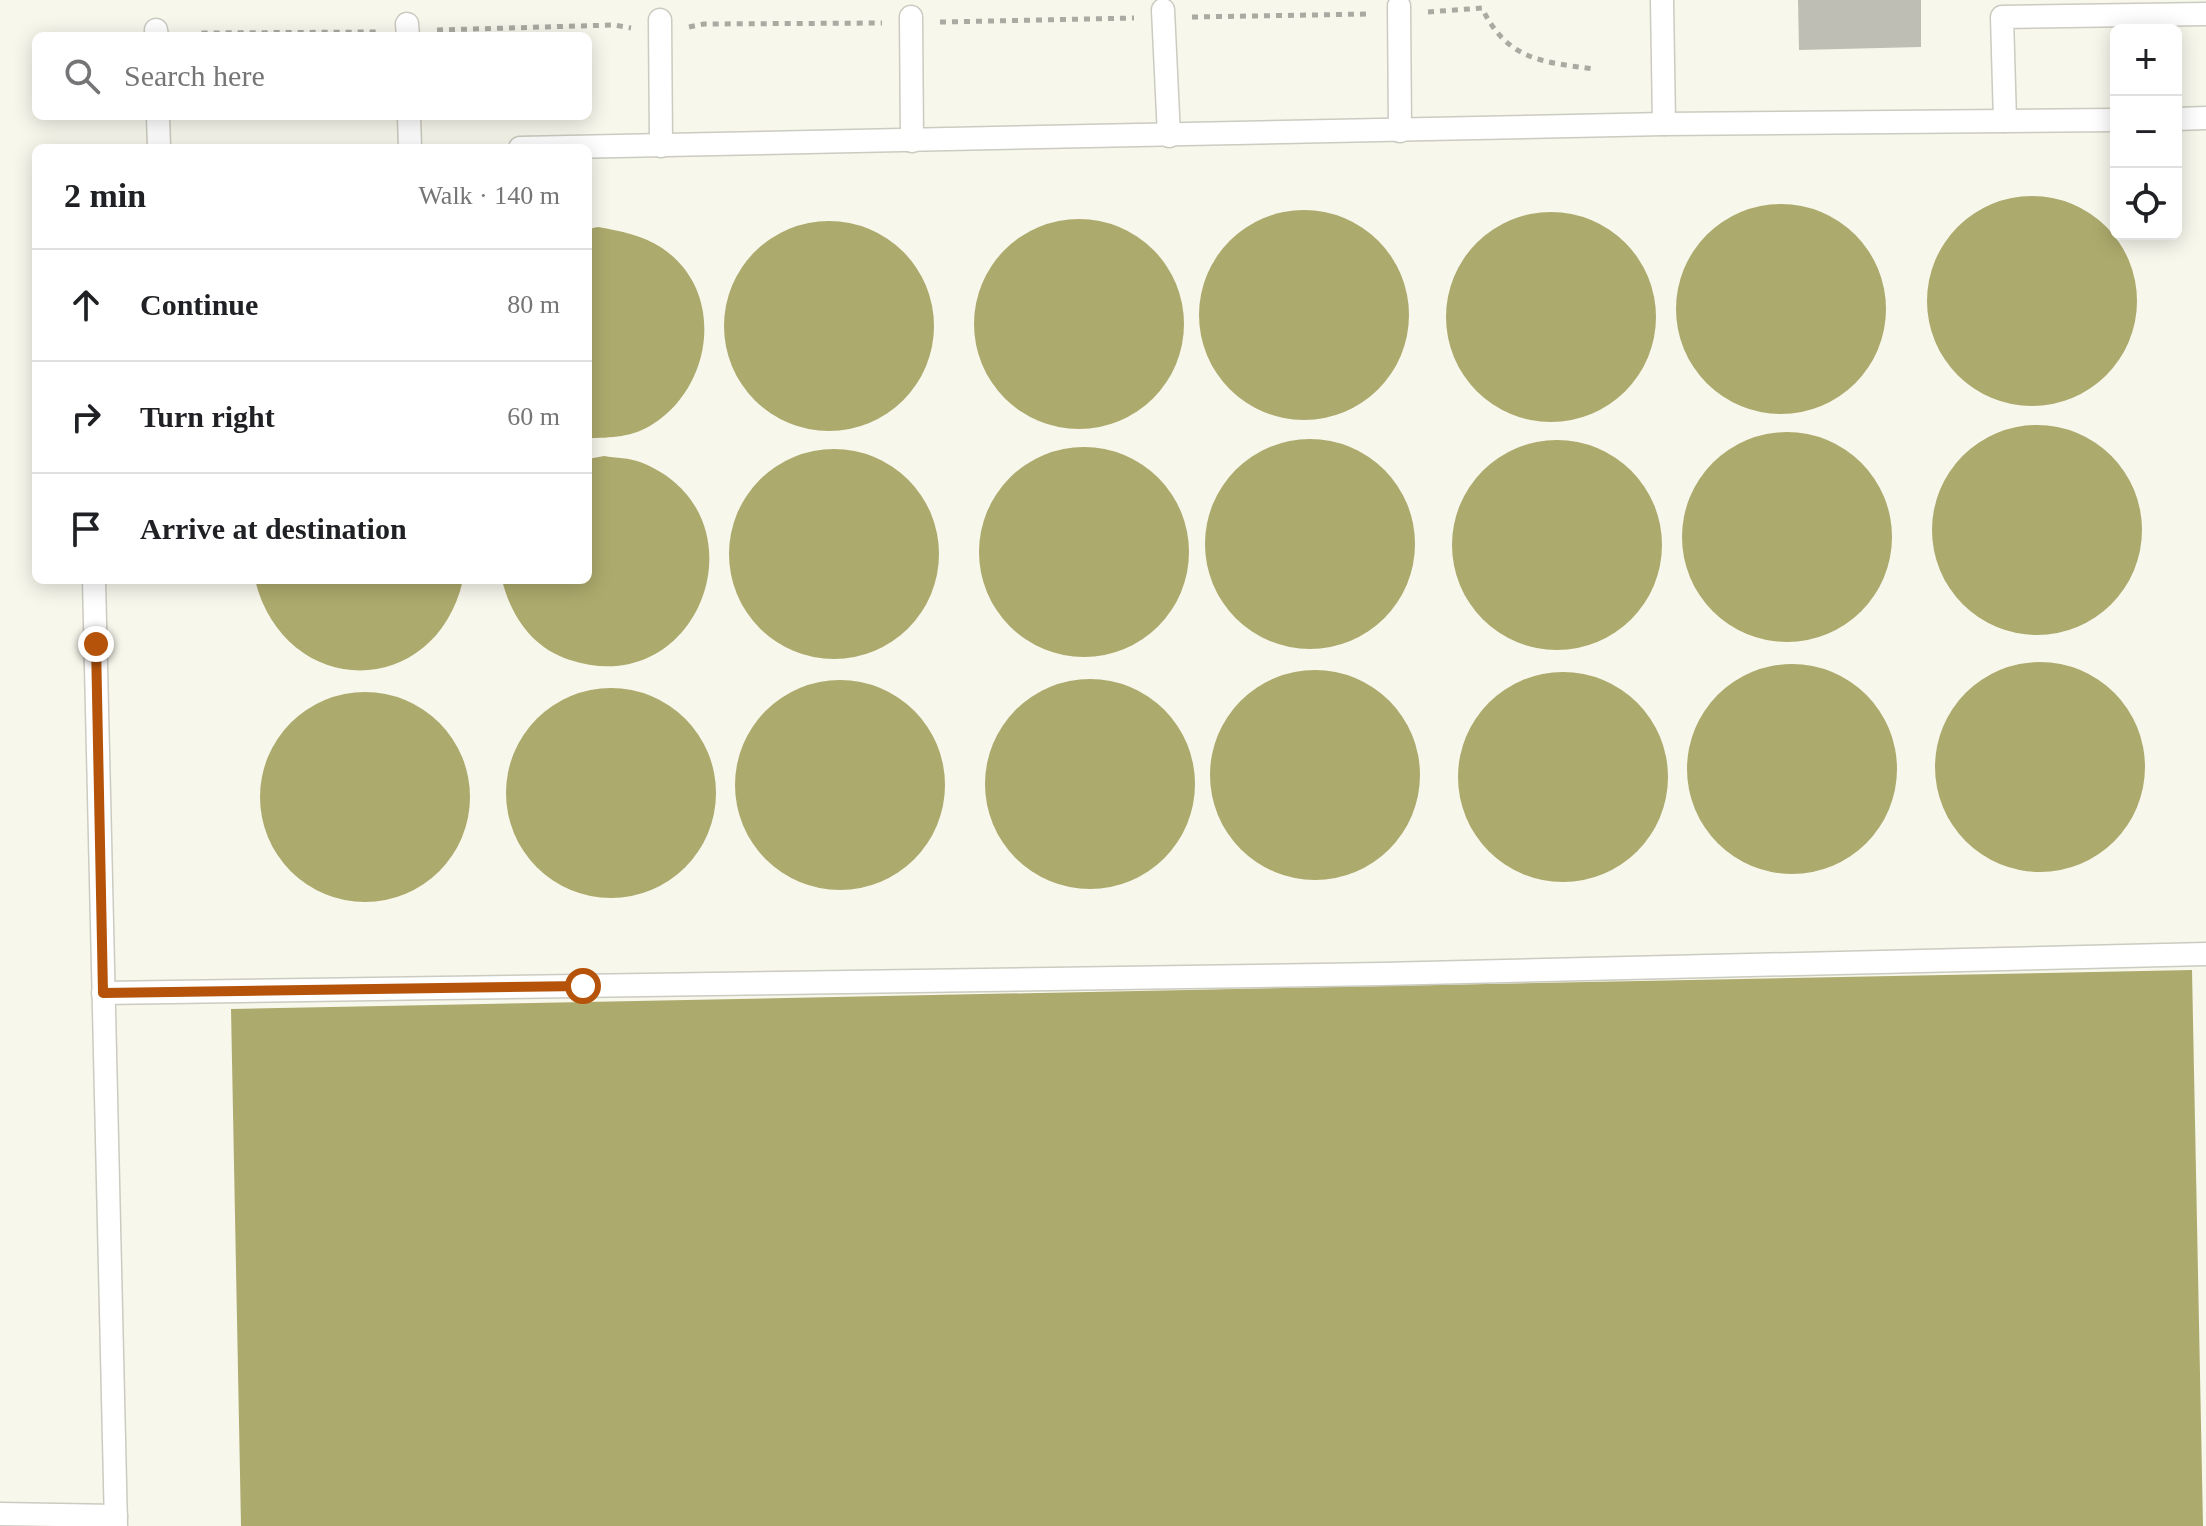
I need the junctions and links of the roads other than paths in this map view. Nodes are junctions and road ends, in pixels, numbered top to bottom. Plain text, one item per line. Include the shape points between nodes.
1 (1662, 0) edge
2 (1399, 6) dead end
3 (1163, 10) dead end
4 (2206, 14) edge
5 (911, 17) dead end
6 (660, 20) dead end
7 (2206, 118) edge
8 (2182, 119) edge
9 (158, 120) edge
10 (409, 120) edge
11 (2110, 120) edge
12 (2005, 121) junction
13 (1664, 124) junction
14 (1400, 131) junction
15 (1169, 136) junction
16 (912, 141) junction
17 (159, 144) edge
18 (410, 144) edge
19 (661, 146) junction
20 (592, 147) edge
21 (94, 584) edge
22 (2206, 954) edge
23 (103, 993) junction
24 (0, 1514) edge
25 (116, 1521) edge

1 - 13 lane
2 - 14 lane
3 - 15 lane
4 - 12 lane via 2002,17
5 - 16 lane
6 - 19 lane
7 - 8 lane
9 - 17 lane
10 - 18 lane
11 - 12 lane
12 - 13 lane
13 - 14 lane
14 - 15 lane
15 - 16 lane
16 - 19 lane
19 - 20 lane
21 - 23 lane
22 - 23 lane via 1382,974
23 - 25 lane
24 - 25 lane

